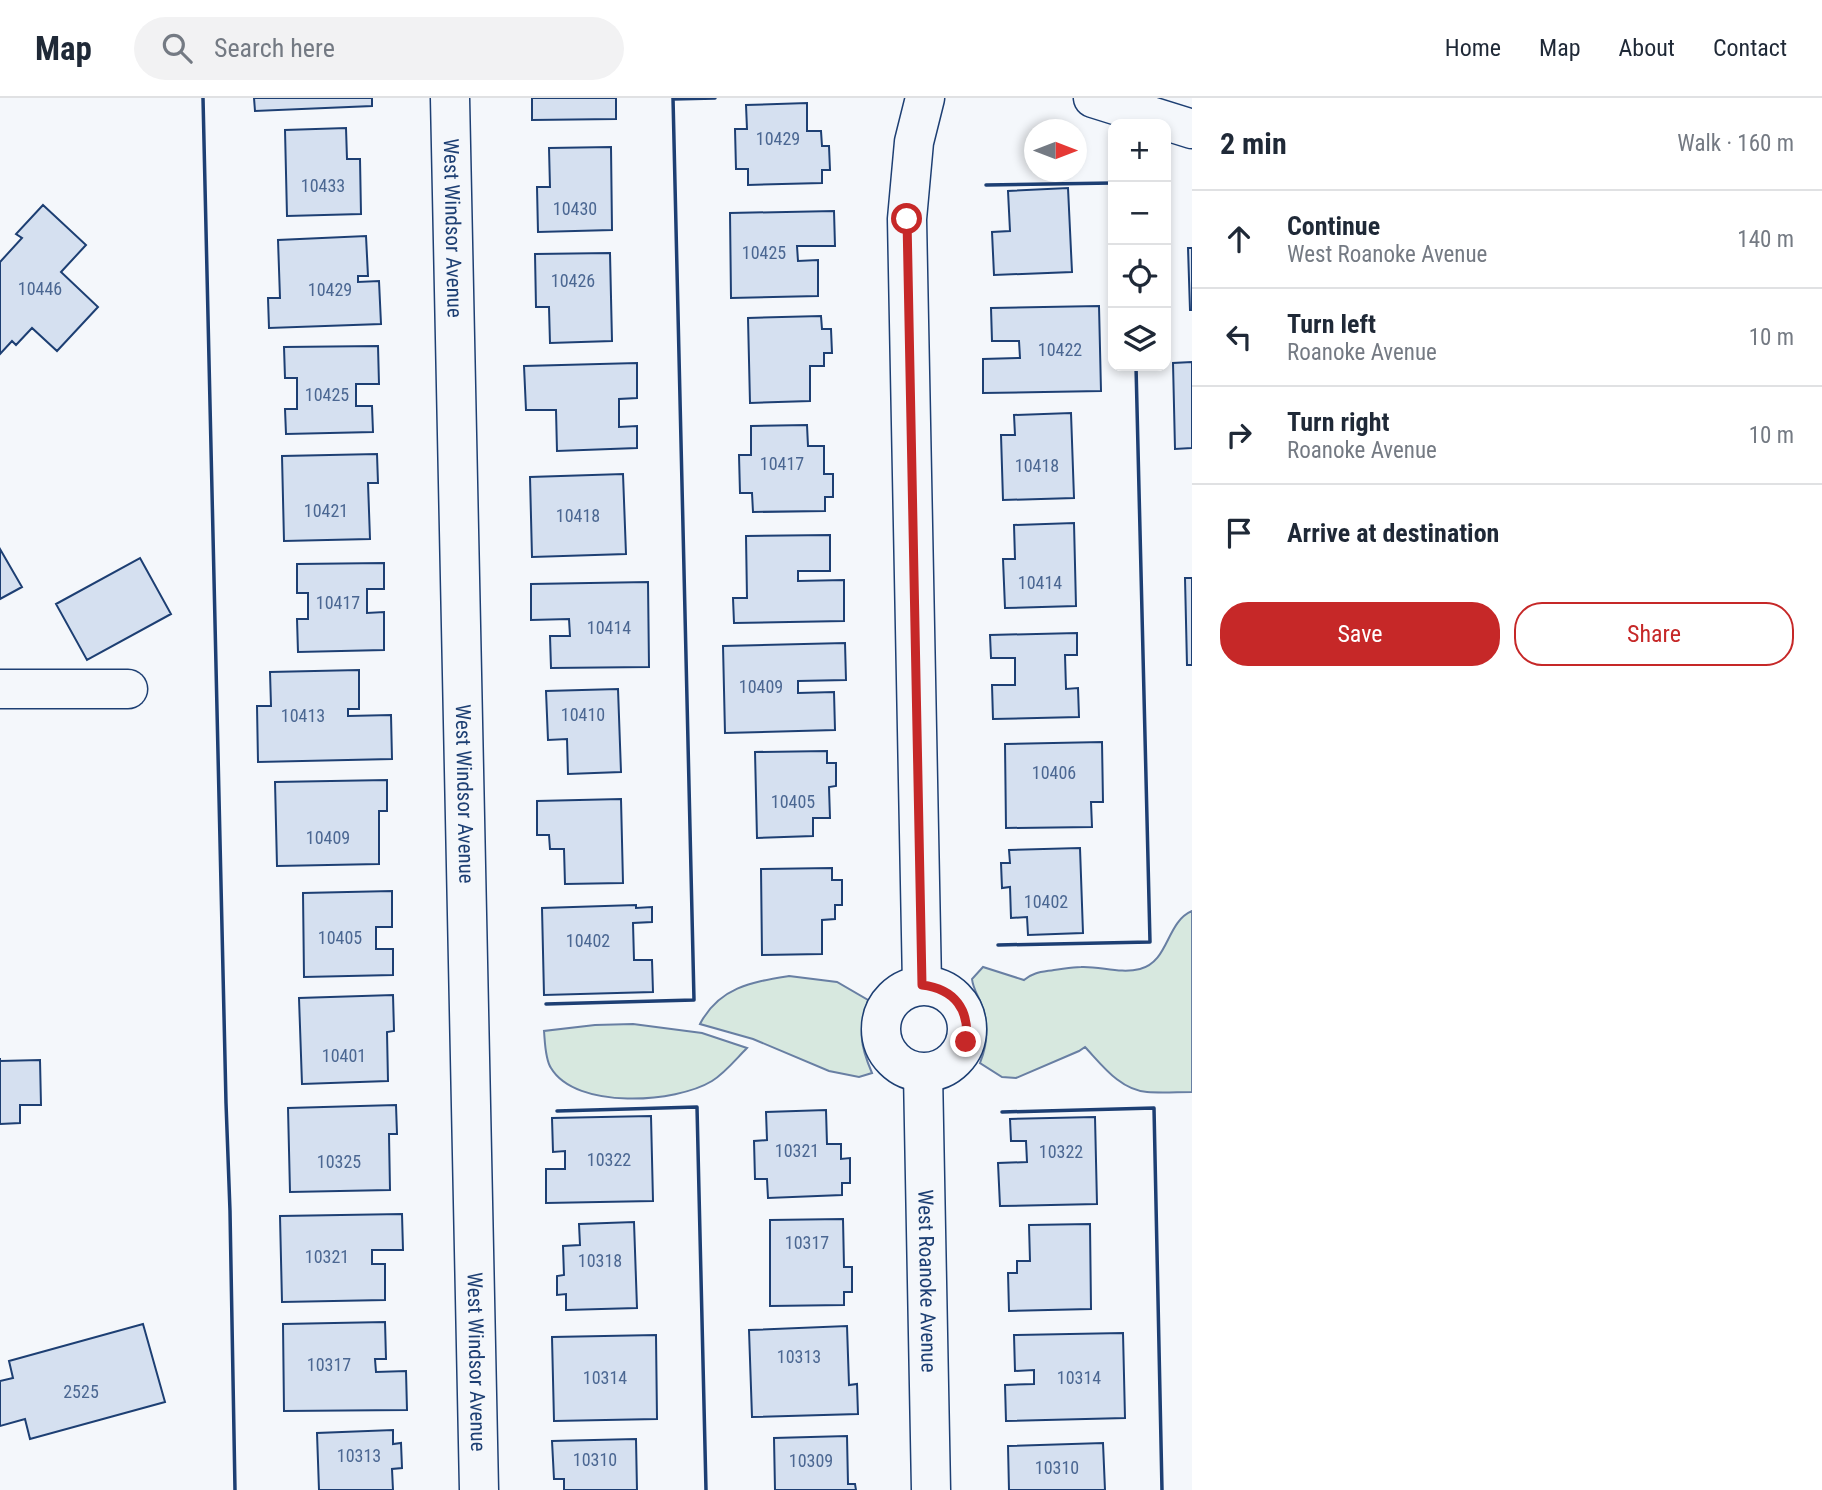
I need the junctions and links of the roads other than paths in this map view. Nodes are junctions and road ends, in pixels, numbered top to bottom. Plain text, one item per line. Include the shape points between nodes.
1 (450, 98) edge
2 (925, 98) edge
3 (1093, 98) edge
4 (1139, 105) edge
5 (1192, 129) edge
6 (0, 689) edge
7 (128, 689) dead end
8 (922, 985) junction
9 (923, 1073) junction
10 (479, 1490) edge
11 (931, 1490) edge

1 - 10 street, West Windsor Avenue
2 - 8 street via 914,142 907,219
3 - 4 street
4 - 5 street
6 - 7 street
8 - 9 street via 907,989 886,1008 881,1038 896,1063
8 - 9 street via 948,993 965,1015 968,1029 960,1055 937,1071
9 - 11 street, West Roanoke Avenue

